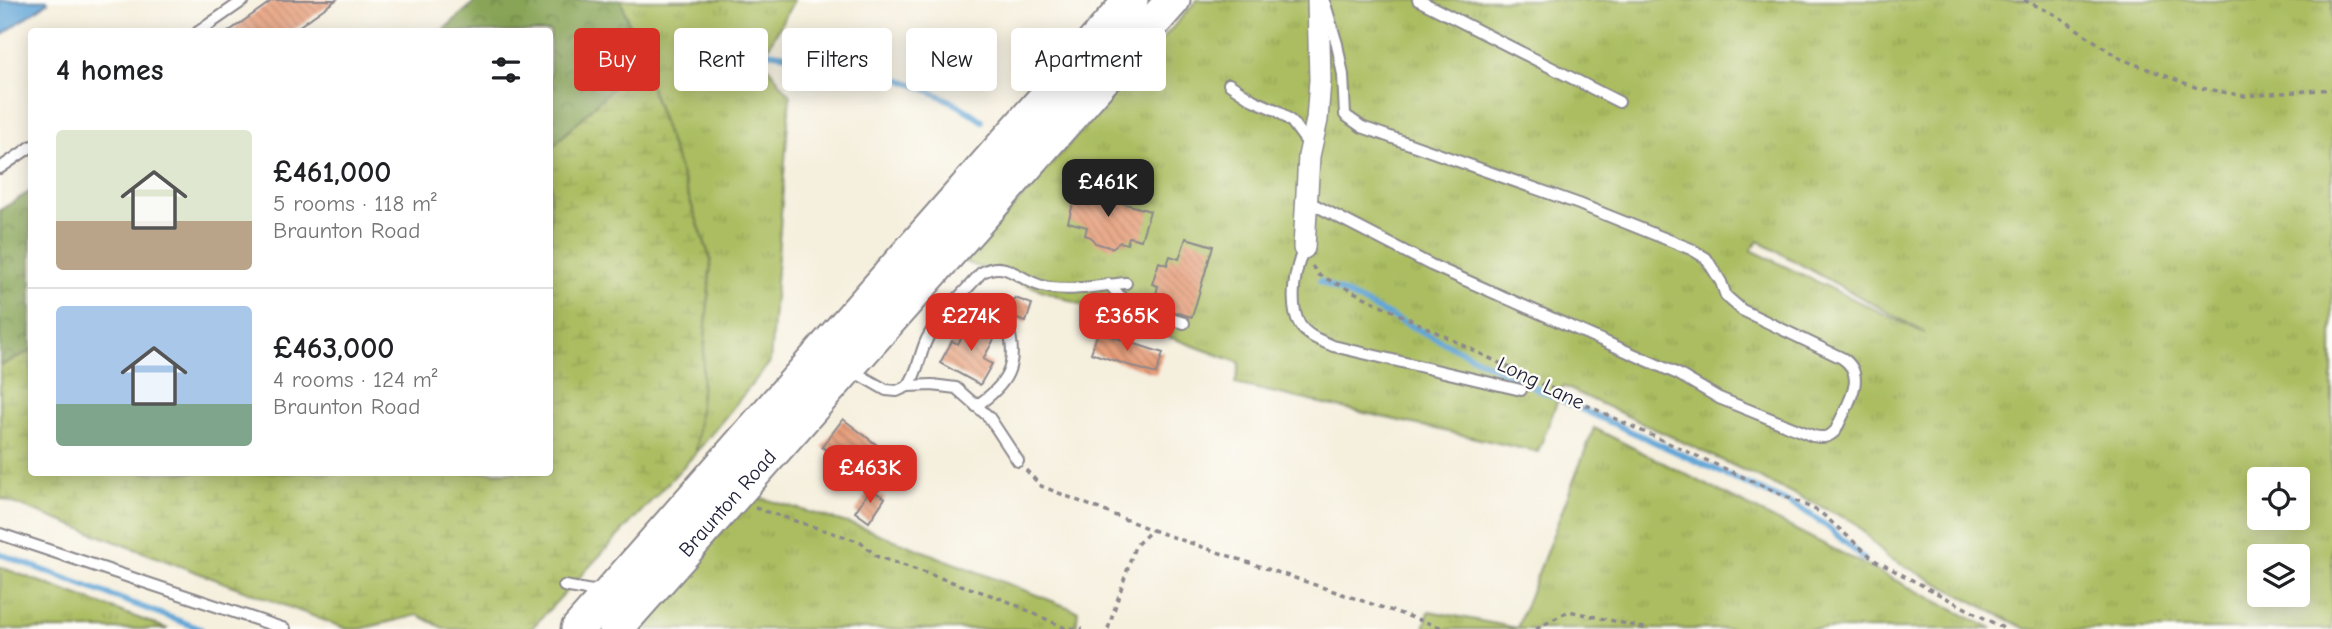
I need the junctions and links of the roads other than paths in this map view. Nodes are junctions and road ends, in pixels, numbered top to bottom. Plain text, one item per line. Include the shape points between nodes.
1 (244, 0) edge
2 (1131, 0) edge
3 (1173, 0) edge
4 (1321, 0) edge
5 (1418, 0) edge
6 (204, 28) edge
7 (1229, 84) dead end
8 (1619, 102) dead end
9 (1311, 143) junction
10 (28, 149) edge
11 (0, 167) edge
12 (1307, 201) junction
13 (1304, 248) joint
14 (1126, 283) dead end
15 (1109, 284) junction
16 (1184, 323) dead end
17 (1008, 327) dead end
18 (848, 367) junction
19 (908, 386) junction
20 (1521, 390) dead end
21 (976, 406) junction
22 (1018, 461) road end
23 (0, 534) edge
24 (622, 579) junction
25 (564, 586) dead end
26 (285, 629) edge
27 (578, 629) edge
28 (616, 629) edge

1 - 6 lane
2 - 24 main road, Braunton Road
3 - 18 main road, Braunton Road
4 - 9 street via 1320,80
4 - 12 lane via 1341,65 1345,116 1362,127 1580,204 1691,249 1706,258 1732,303 1842,358 1853,367 1856,381 1836,430 1831,436 1813,436 1719,398 1678,374 1431,265
5 - 8 lane
7 - 9 lane via 1278,111
9 - 12 street
10 - 11 lane
12 - 13 street
13 - 20 lane via 1296,275 1294,310 1307,333 1333,346
14 - 15 lane
15 - 16 lane via 1129,306
15 - 19 lane via 1045,287 1005,268 990,268 932,331
17 - 21 lane via 1011,361 1004,383
18 - 19 lane via 886,390
18 - 28 main road, Braunton Road
19 - 21 lane via 956,388
21 - 22 lane via 989,417
23 - 26 lane
24 - 25 lane via 592,590
24 - 27 main road, Braunton Road

